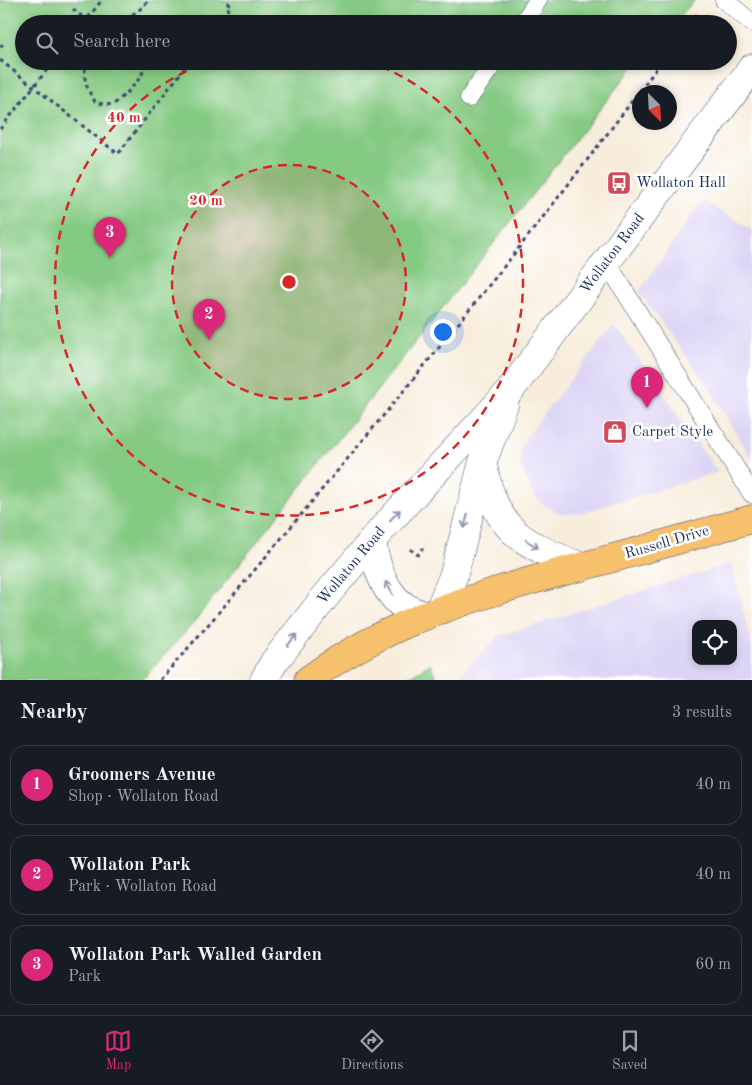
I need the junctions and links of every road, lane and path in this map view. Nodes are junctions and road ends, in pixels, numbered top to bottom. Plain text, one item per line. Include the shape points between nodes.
1 (102, 0) edge
2 (148, 0) edge
3 (223, 0) edge
4 (538, 0) edge
5 (724, 0) edge
6 (73, 9) dead end
7 (80, 15) edge
8 (90, 15) edge
9 (132, 15) edge
10 (224, 15) edge
11 (528, 15) edge
12 (752, 23) edge
13 (4, 43) dead end
14 (0, 48) edge
15 (0, 60) edge
16 (752, 68) edge
17 (47, 70) edge
18 (86, 70) edge
19 (145, 70) edge
20 (183, 70) edge
21 (489, 70) edge
22 (655, 70) edge
23 (34, 87) junction
24 (469, 98) dead end
25 (0, 129) edge
26 (607, 263) junction
27 (509, 392) junction
28 (483, 461) junction
29 (752, 494) edge
30 (752, 519) edge
31 (372, 541) junction
32 (406, 546) dead end
33 (424, 547) dead end
34 (582, 567) junction
35 (433, 612) junction
36 (160, 680) edge
37 (264, 680) edge
38 (308, 680) edge

1 - 8 path
2 - 9 path
3 - 10 path via 231,5
4 - 11 lane
5 - 12 lane
6 - 7 path
13 - 14 path
15 - 23 path
16 - 26 street, Wollaton Road
17 - 23 path
18 - 19 path via 86,88 96,103 113,105 130,90
20 - 23 path via 118,154
21 - 24 lane
22 - 36 path via 475,305 237,593
23 - 25 path
26 - 27 street, Wollaton Road
26 - 29 lane
27 - 28 street, Wollaton Road
31 -> 27 street, Wollaton Road
28 -> 34 street via 492,502 510,527 536,547
28 -> 35 street, Wollaton Road via 454,574
30 - 34 main road, Russell Drive
35 -> 31 street via 409,610 396,602 377,567
37 -> 31 street, Wollaton Road via 286,647
32 - 33 path via 418,555
34 - 35 main road via 507,587
35 - 38 main road via 371,641

